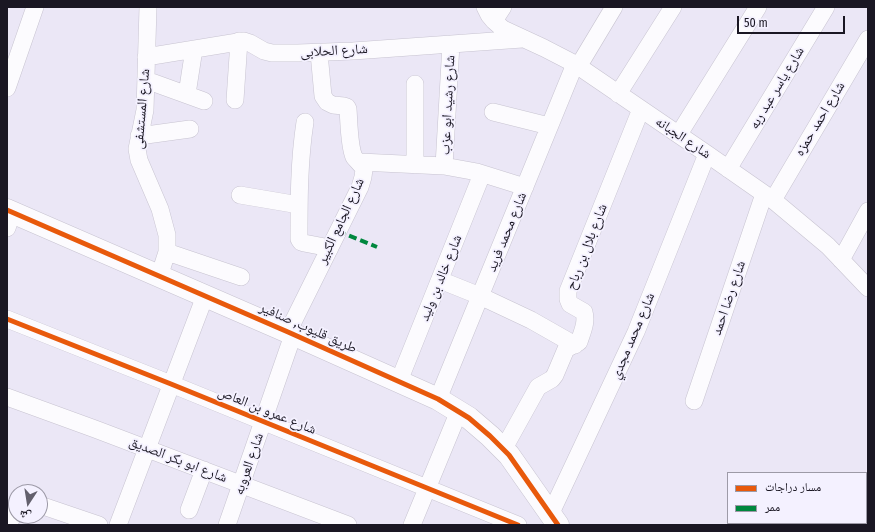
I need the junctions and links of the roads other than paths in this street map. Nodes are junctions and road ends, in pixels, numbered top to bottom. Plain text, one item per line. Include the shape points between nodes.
1 (35, 7) edge
2 (148, 7) edge
3 (503, 7) edge
4 (614, 7) edge
5 (673, 7) edge
6 (758, 7) edge
7 (826, 7) edge
8 (490, 14) edge
9 (524, 38) junction
10 (868, 38) edge
11 (239, 42) junction
12 (451, 44) junction
13 (194, 49) junction
14 (319, 53) junction
15 (146, 57) junction
16 (576, 66) junction
17 (146, 80) junction
18 (415, 84) dead end
19 (7, 88) edge
20 (187, 94) junction
21 (618, 94) junction
22 (204, 100) dead end
23 (235, 100) dead end
24 (641, 109) junction
25 (493, 112) dead end
26 (305, 122) dead end
27 (549, 126) junction
28 (190, 129) dead end
29 (678, 134) junction
30 (139, 136) junction
31 (707, 154) junction
32 (360, 162) junction
33 (416, 165) junction
34 (444, 166) junction
35 (728, 169) junction
36 (482, 174) junction
37 (525, 187) junction
38 (240, 195) dead end
39 (768, 197) junction
40 (299, 205) junction
41 (868, 211) edge
42 (9, 217) edge
43 (330, 248) junction
44 (167, 252) junction
45 (841, 260) junction
46 (159, 277) junction
47 (241, 277) dead end
48 (440, 280) junction
49 (868, 288) edge
50 (205, 296) junction
51 (480, 296) junction
52 (7, 319) edge
53 (291, 334) junction
54 (575, 345) junction
55 (399, 381) junction
56 (171, 384) junction
57 (7, 398) edge
58 (438, 399) junction
59 (694, 401) dead end
60 (459, 411) junction
61 (263, 422) junction
62 (147, 448) junction
63 (503, 450) junction
64 (204, 470) junction
65 (242, 484) junction
66 (427, 489) junction
67 (48, 508) edge
68 (189, 510) dead end
69 (554, 520) edge
70 (99, 525) edge
71 (118, 525) edge
72 (227, 525) edge
73 (348, 525) edge
74 (412, 525) edge
75 (518, 525) edge

1 - 19 street
2 - 15 street, شارع المستشفى
3 - 8 street
4 - 16 street, شارع محمد فريد
5 - 21 street
6 - 29 street
7 - 35 street, شارع ياسر عبد ربه
8 - 9 street, شارع الجبانه via 502,29
9 - 12 street, شارع الحلابى
9 - 16 street, شارع الجبانه
10 - 39 street, شارع احمد حمزه
11 - 13 street, شارع الحلابى
11 - 14 street, شارع الحلابى via 250,43 272,53
11 - 23 street
12 - 14 street, شارع الحلابى
12 - 34 street, شارع رشيد ابو عزب
13 - 15 street, شارع الحلابى
13 - 20 street
14 - 32 street, شارع الجامع الكبير via 323,96 333,105 347,107 352,146 355,158
15 - 17 street, شارع المستشفى
16 - 21 street, شارع الجبانه
16 - 27 street, شارع محمد فريد
17 - 20 street
17 - 30 street, شارع المستشفى via 145,110
18 - 33 street
20 - 22 street
21 - 24 street, شارع الجبانه
24 - 29 street, شارع الجبانه
24 - 54 street, شارع بلال بن رباح via 568,292 570,304 584,312 585,318 579,342
25 - 27 street
26 - 40 street
27 - 37 street, شارع محمد فريد
28 - 30 street
29 - 31 street, شارع الجبانه
30 - 44 street, شارع المستشفى via 139,160 160,209 167,235
31 - 35 street, شارع الجبانه
31 - 69 street, شارع محمد مجدي via 636,332
32 - 33 street
32 - 43 street, شارع الجامع الكبير via 364,169 360,188
33 - 34 street
34 - 36 street
35 - 39 street, شارع الجبانه
36 - 37 street
36 - 48 street, شارع خالد بن وليد
37 - 51 street, شارع محمد فريد
38 - 40 street
39 - 45 street, شارع الجبانه via 828,246
39 - 59 street, شارع رضا احمد
40 - 43 street via 301,242
41 - 45 street
42 - 46 street, طريق قليوب, صنافير
43 - 53 street, شارع الجامع الكبير
44 - 46 street, شارع المستشفى
44 - 47 street
45 - 49 street, شارع الجبانه
46 - 50 street, طريق قليوب, صنافير
48 - 51 street
48 - 55 street, شارع خالد بن وليد
50 - 53 street, طريق قليوب, صنافير
50 - 56 street
51 - 54 street
51 - 58 street, شارع محمد فريد
52 - 56 street, شارع عمرو بن العاص
53 - 55 street, طريق قليوب, صنافير
53 - 61 street, شارع العروبه
54 - 63 street, شارع بلال بن رباح via 566,349 552,379 538,387
55 - 58 street, طريق قليوب, صنافير
56 - 61 street, شارع عمرو بن العاص
56 - 62 street
57 - 62 street, شارع ابو بكر الصديق
58 - 60 street, طريق قليوب, صنافير
60 - 63 street, طريق قليوب, صنافير
60 - 66 street
61 - 65 street, شارع العروبه
61 - 66 street, شارع عمرو بن العاص
62 - 64 street, شارع ابو بكر الصديق
62 - 71 street
63 - 69 street, طريق قليوب, صنافير
64 - 65 street, شارع ابو بكر الصديق
64 - 68 street
65 - 72 street, شارع العروبه
65 - 73 street, شارع ابو بكر الصديق
66 - 74 street
66 - 75 street, شارع عمرو بن العاص
67 - 70 street

